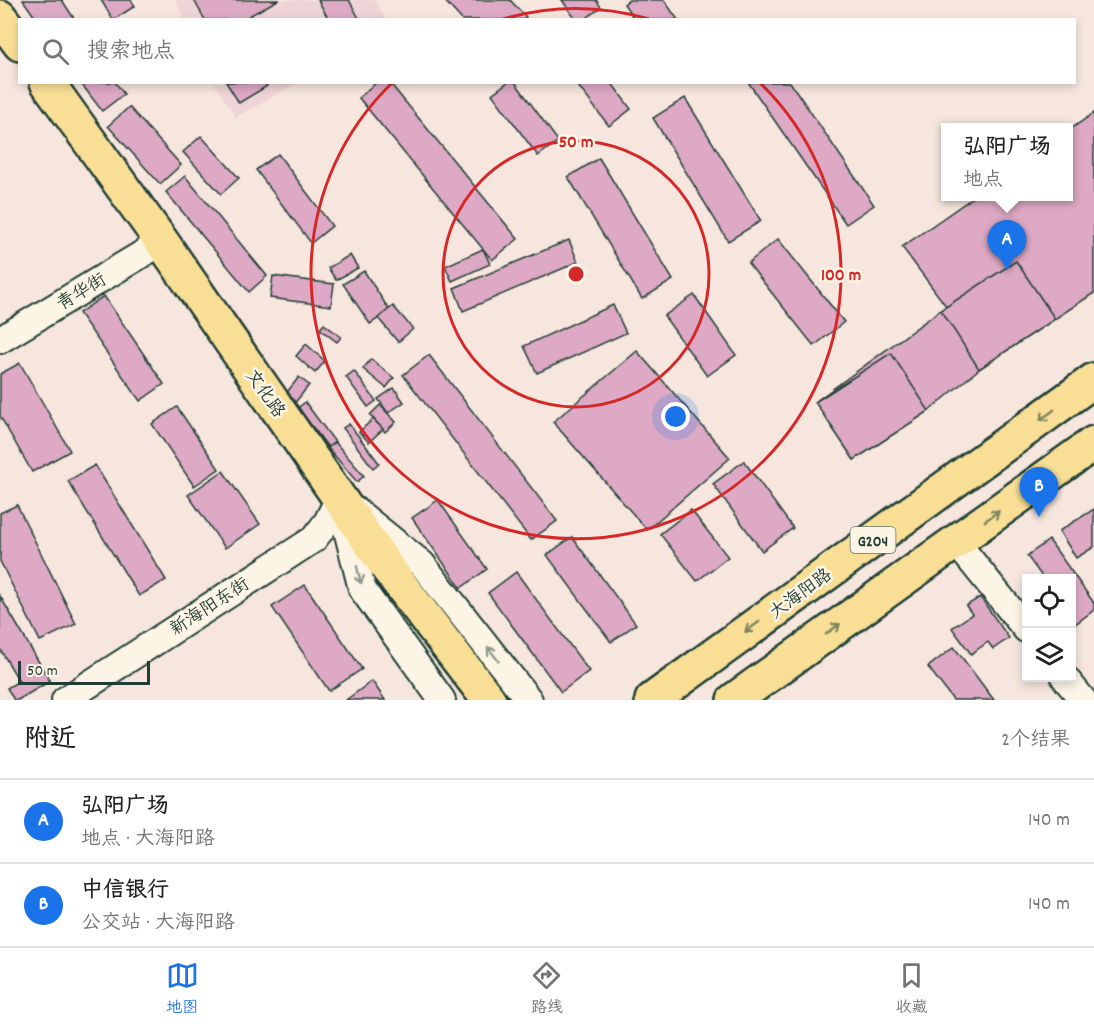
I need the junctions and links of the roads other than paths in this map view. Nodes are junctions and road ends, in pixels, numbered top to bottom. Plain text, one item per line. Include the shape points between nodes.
1 (0, 17) edge
2 (18, 41) edge
3 (48, 84) edge
4 (162, 242) junction
5 (0, 340) edge
6 (1094, 380) edge
7 (1094, 442) edge
8 (339, 498) junction
9 (956, 542) junction
10 (1025, 628) edge
11 (1068, 682) edge
12 (65, 700) edge
13 (442, 700) edge
14 (489, 700) edge
15 (529, 700) edge
16 (652, 700) edge
17 (734, 700) edge
18 (1083, 700) edge

1 - 2 main road
3 - 4 main road, 文化路
4 - 5 street, 青华街
4 - 8 main road, 文化路
6 -> 16 main road, 大海阳路 / G204
9 -> 7 main road, G204
8 - 12 street, 新海阳东街 via 314,538
8 -> 13 street via 362,589
8 - 14 main road, 文化路
15 -> 8 street via 422,564
9 - 10 street
17 -> 9 main road, G204
11 - 18 street

